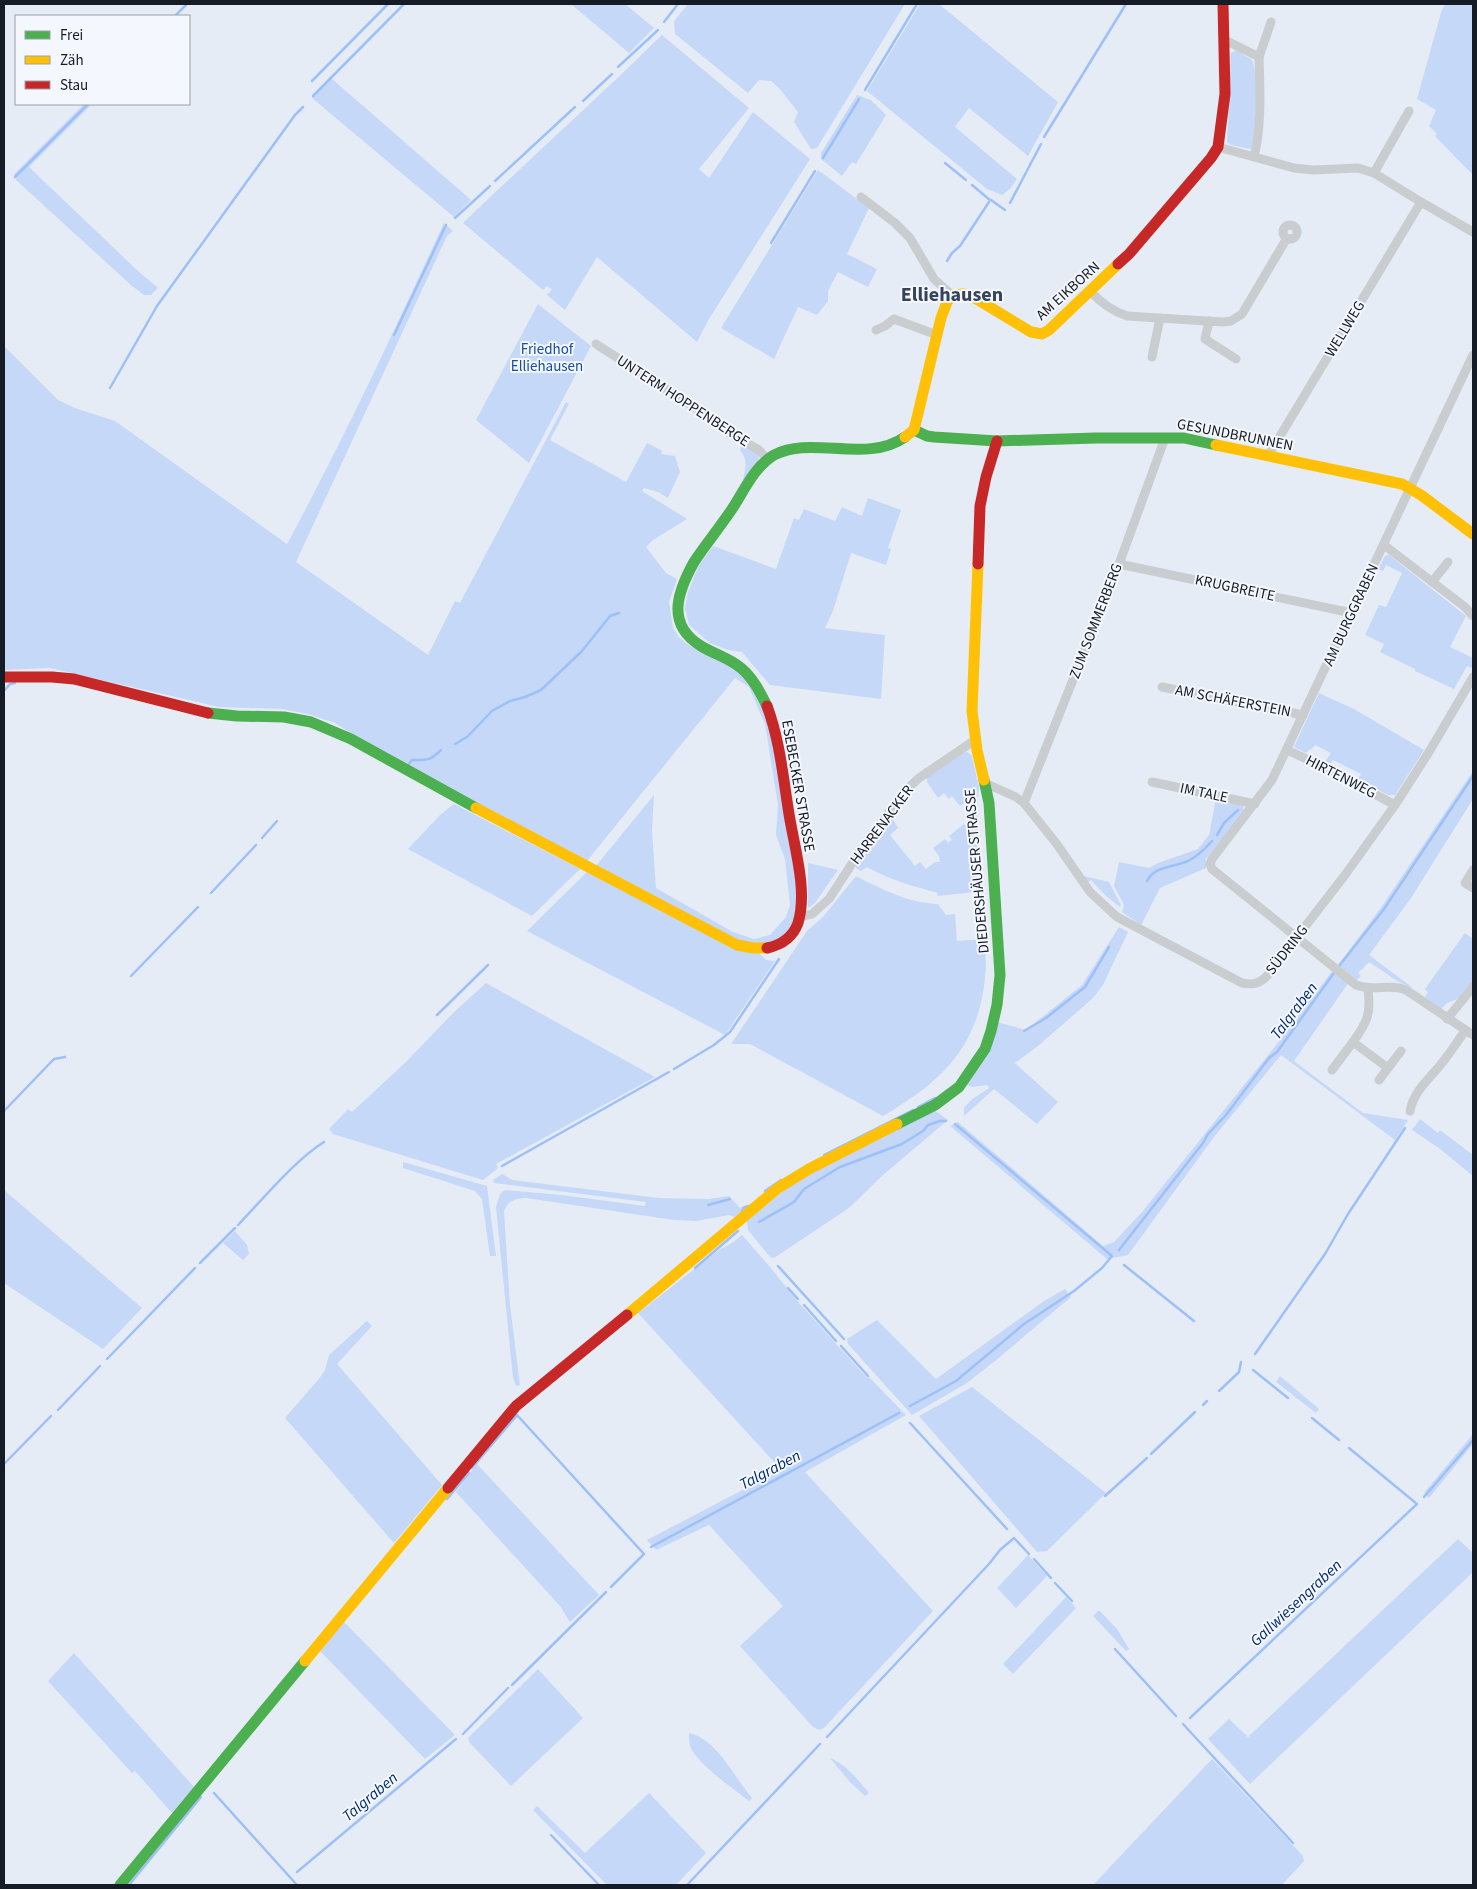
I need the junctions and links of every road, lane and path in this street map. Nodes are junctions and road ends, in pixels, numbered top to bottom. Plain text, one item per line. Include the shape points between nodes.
1 (1223, 4) edge
2 (1271, 22) dead end
3 (1225, 40) junction
4 (1259, 57) junction
5 (1409, 111) dead end
6 (1218, 147) junction
7 (1254, 157) junction
8 (1374, 173) junction
9 (861, 197) dead end
10 (1421, 202) junction
11 (1473, 232) edge
12 (1287, 238) dead end
13 (1090, 291) junction
14 (952, 295) junction
15 (1160, 318) junction
16 (1209, 321) junction
17 (876, 330) dead end
18 (938, 336) junction
19 (596, 344) dead end
20 (1473, 355) edge
21 (1152, 357) dead end
22 (1236, 359) dead end
23 (914, 430) junction
24 (1165, 438) junction
25 (997, 441) junction
26 (1268, 456) junction
27 (768, 460) junction
28 (1411, 489) junction
29 (1473, 534) edge
30 (1384, 544) junction
31 (1448, 562) dead end
32 (1119, 564) junction
33 (1432, 582) junction
34 (1352, 613) junction
35 (1473, 616) edge
36 (4, 677) edge
37 (1473, 677) edge
38 (1162, 687) dead end
39 (1303, 715) junction
40 (975, 740) junction
41 (1287, 750) junction
42 (1152, 782) dead end
43 (986, 784) junction
44 (1024, 803) junction
45 (1256, 804) junction
46 (1396, 805) junction
47 (1473, 870) edge
48 (1473, 888) edge
49 (800, 917) junction
50 (1297, 937) junction
51 (1473, 987) edge
52 (1368, 988) junction
53 (1447, 1019) junction
54 (1469, 1033) edge
55 (1353, 1042) junction
56 (1401, 1051) dead end
57 (1388, 1068) junction
58 (1332, 1070) dead end
59 (1379, 1080) dead end
60 (1410, 1111) dead end
61 (120, 1885) edge

1 - 3 street, AM EIKBORN
2 - 4 street
3 - 4 street
3 - 6 street, AM EIKBORN via 1225,94
4 - 7 street
5 - 8 street
6 - 7 street
6 - 13 street, AM EIKBORN via 1145,237
7 - 8 street via 1294,168 1358,168
8 - 10 street
9 - 14 street via 910,238 934,279
10 - 11 street
10 - 26 street, WELLWEG
12 - 16 street via 1242,314 1227,322
13 - 14 street, AM EIKBORN via 1047,331 1039,334 1028,331 970,295
13 - 15 street via 1117,313
14 - 18 street via 944,310
15 - 16 street
15 - 21 street
16 - 22 street via 1205,340
17 - 18 street via 894,319
18 - 23 street
19 - 27 street, UNTERM HOPPENBERGE via 759,450
20 - 28 street, AM BURGGRABEN
23 - 25 street, GESUNDBRUNNEN via 934,437
23 - 27 street via 900,440 876,448 798,449
24 - 25 street, GESUNDBRUNNEN
24 - 26 street, GESUNDBRUNNEN via 1184,438
24 - 32 street, ZUM SOMMERBERG
25 - 40 street, DIEDERSHÄUSER STRASSE via 980,506 972,697
26 - 28 street, GESUNDBRUNNEN via 1402,484
27 - 49 street, ESEBECKER STRASSE via 747,484 697,557 681,591 678,610 680,624 689,637 741,668 752,680 768,709 777,737 801,889
28 - 29 street, GESUNDBRUNNEN
28 - 30 street, AM BURGGRABEN
30 - 33 street
30 - 34 street, AM BURGGRABEN
31 - 33 street
32 - 34 street, KRUGBREITE
32 - 44 street, ZUM SOMMERBERG
33 - 35 street
34 - 39 street, AM BURGGRABEN
36 - 49 street via 74,679 201,712 284,717 311,722 351,739 750,950 782,942 795,930
37 - 46 street, SÜDRING
38 - 39 street, AM SCHÄFERSTEIN
39 - 41 street, AM BURGGRABEN
40 - 43 street, DIEDERSHÄUSER STRASSE
40 - 49 street, HARRENACKER via 906,790 866,842 829,899 812,914
41 - 45 street, AM BURGGRABEN
41 - 46 street, HIRTENWEG
42 - 45 street, IM TALE
43 - 44 street, SÜDRING
43 - 61 street, DIEDERSHÄUSER STRASSE via 1000,975 994,1021 985,1049 974,1067 959,1086 935,1105 778,1188 516,1406
44 - 50 street, SÜDRING via 1102,905 1131,925 1242,983 1260,983
45 - 50 street, AM BURGGRABEN via 1210,864 1212,869
46 - 50 street, SÜDRING
47 - 48 street via 1465,883
50 - 52 street via 1356,985
51 - 53 street
52 - 53 street via 1396,986
52 - 55 street via 1369,1013
53 - 54 street
54 - 60 street via 1418,1092
55 - 57 street
55 - 58 street
56 - 57 street
57 - 59 street

